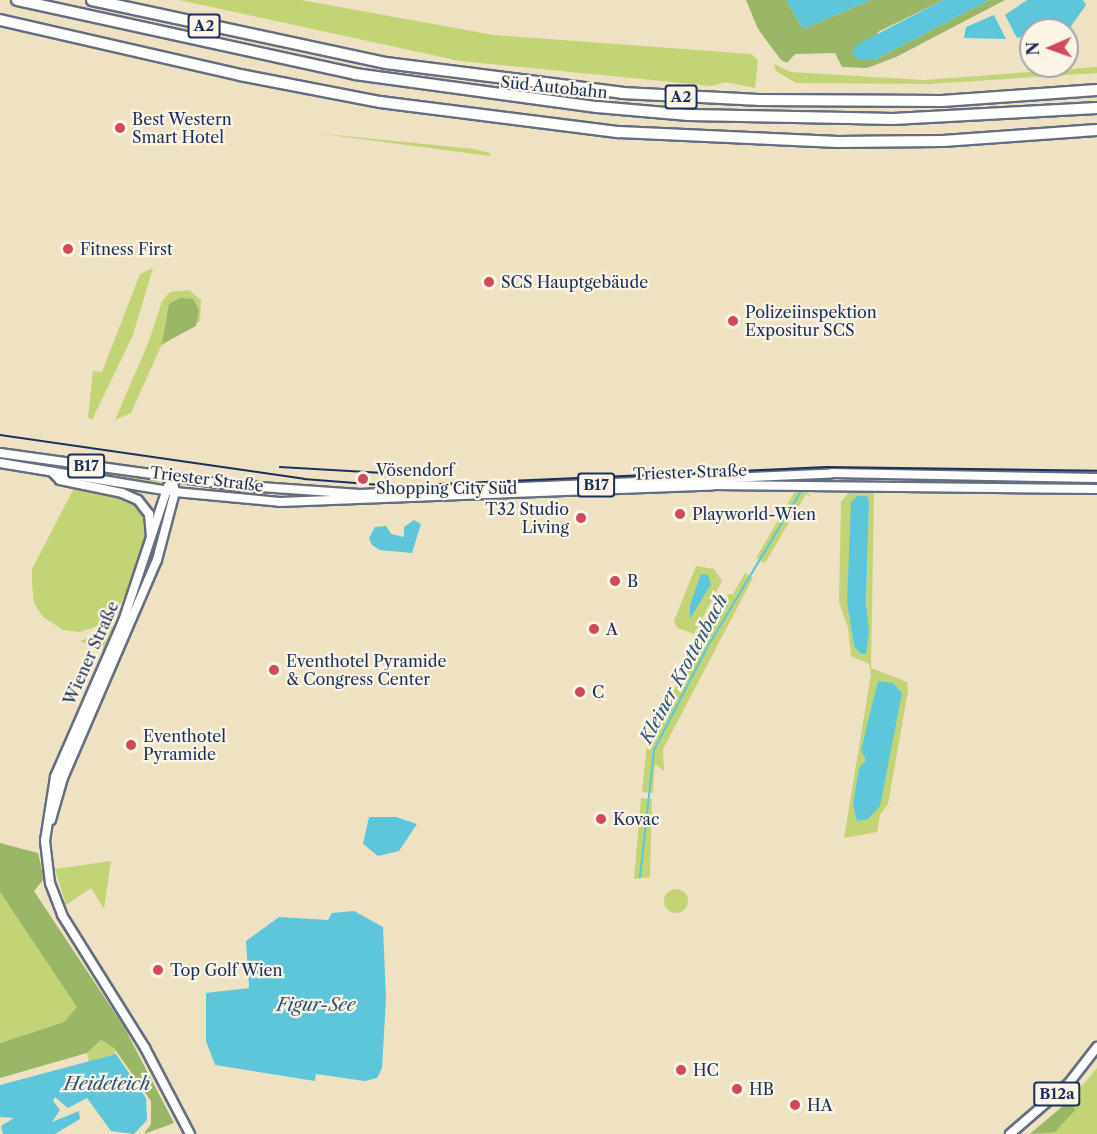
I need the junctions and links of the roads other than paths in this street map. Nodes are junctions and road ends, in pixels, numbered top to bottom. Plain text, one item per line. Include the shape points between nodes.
1 (17, 0) edge
2 (92, 0) edge
3 (0, 20) edge
4 (1097, 90) edge
5 (1097, 108) edge
6 (1097, 130) edge
7 (0, 453) edge
8 (0, 463) edge
9 (52, 472) junction
10 (172, 478) junction
11 (1097, 478) edge
12 (1097, 489) edge
13 (170, 491) junction
14 (151, 546) junction
15 (45, 841) junction
16 (1097, 1047) edge
17 (190, 1134) edge
18 (1010, 1134) edge

1 - 5 highway, Süd Autobahn / A2 via 355,74 597,107 689,115 870,119
2 - 4 highway, Süd Autobahn / A2 via 386,63 622,93 758,100 942,101
3 - 6 highway via 240,75 380,102 619,132 849,142 943,141
7 - 10 main road, Triester Straße / B17
8 - 9 main road, Triester Straße / B17
9 - 13 main road, Triester Straße / B17
9 - 14 main road via 60,480 138,500 149,514
10 - 11 main road, Triester Straße / B17 via 360,494 832,473
10 - 13 main road, Wiener Straße
12 - 13 main road, Triester Straße / B17 via 713,485 312,503
13 - 14 main road, Wiener Straße
13 - 15 main road, Wiener Straße via 157,560 63,778
14 - 15 main road, Wiener Straße via 112,648 55,777 48,798
15 - 17 main road, Wiener Straße via 50,883 62,915 145,1048
16 - 18 main road, B12a via 1060,1091

